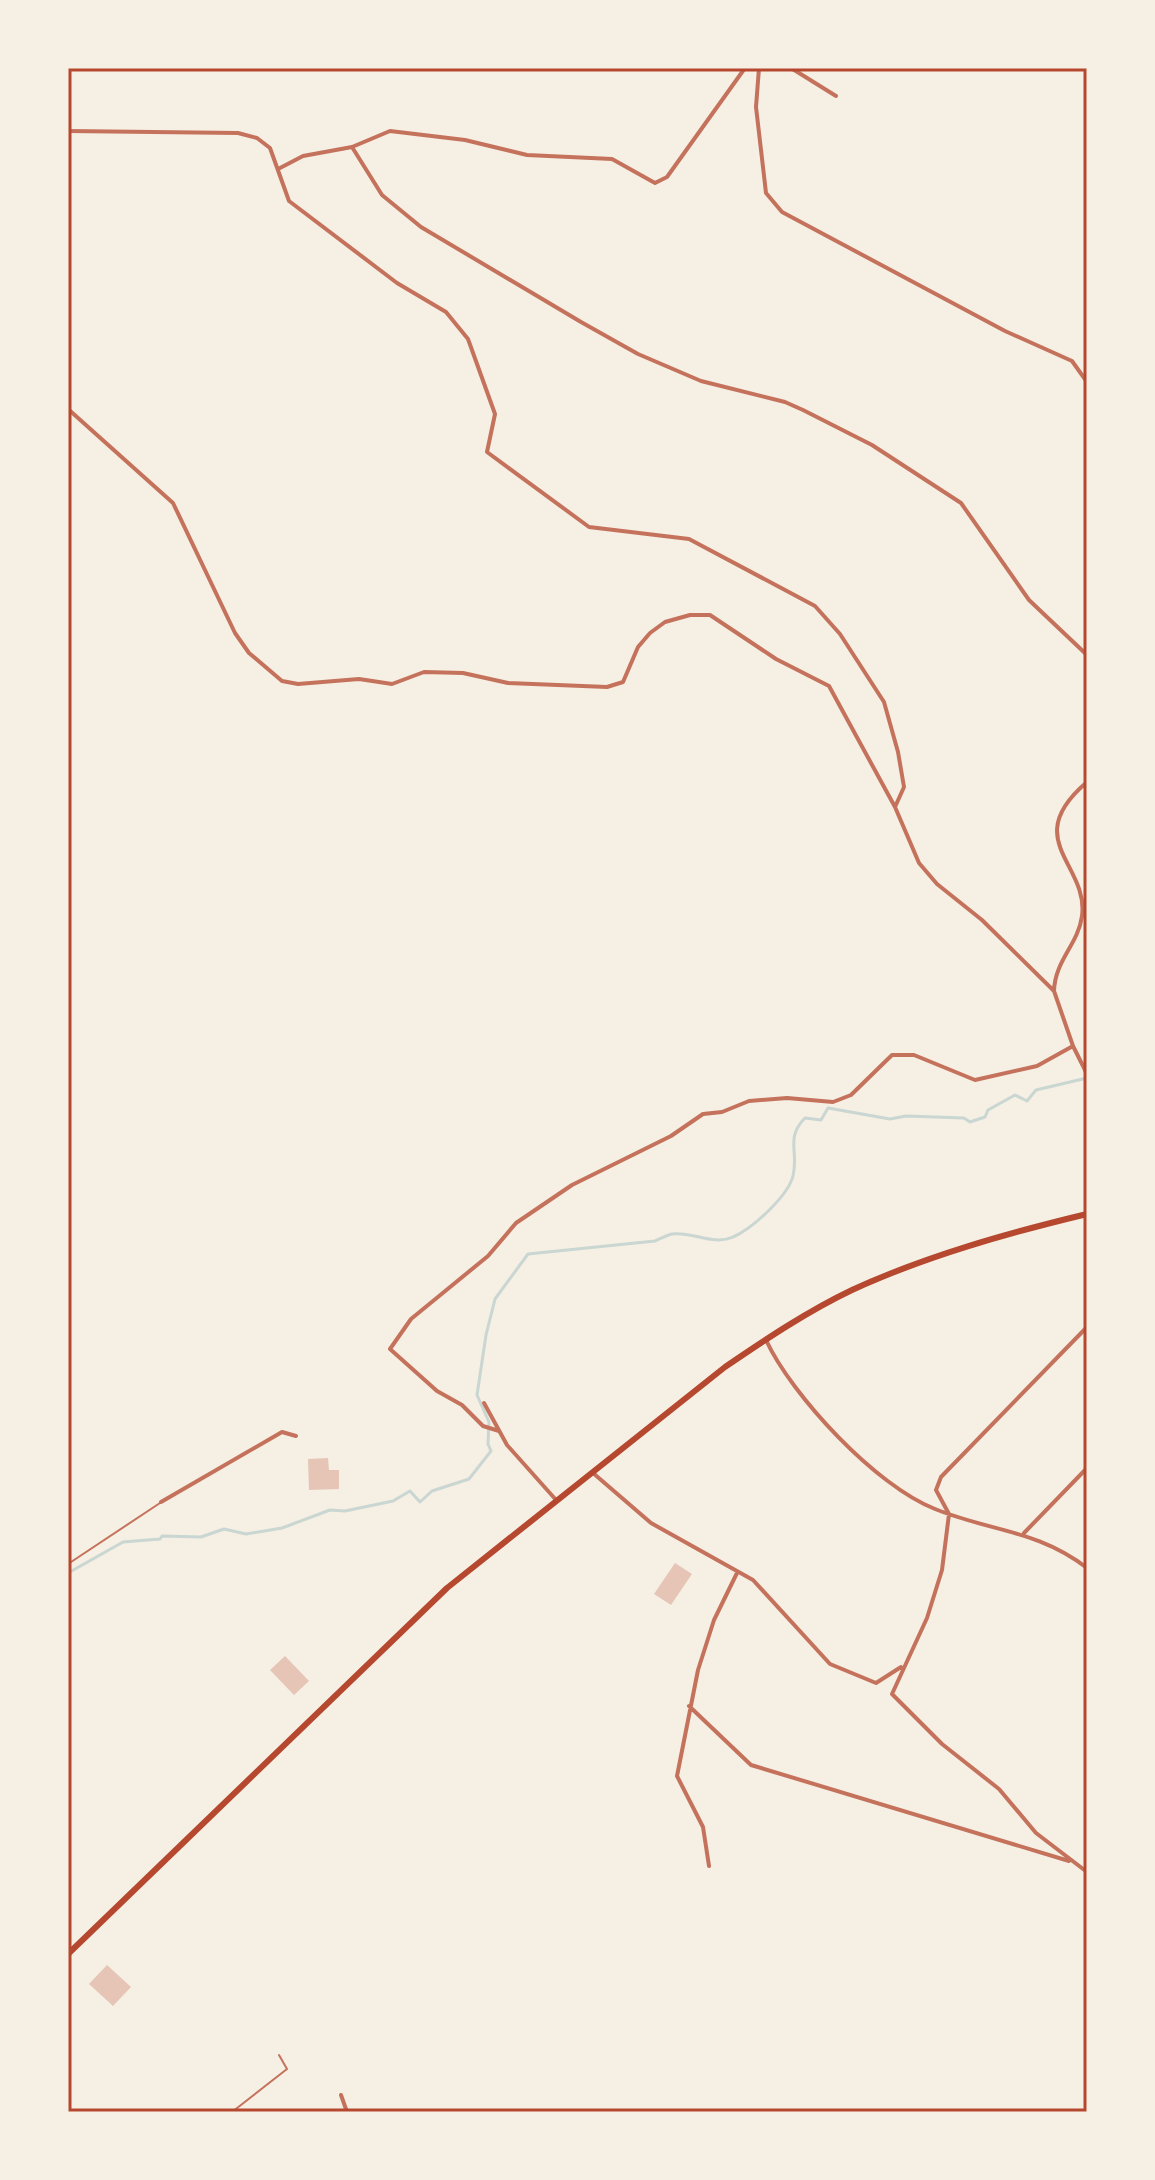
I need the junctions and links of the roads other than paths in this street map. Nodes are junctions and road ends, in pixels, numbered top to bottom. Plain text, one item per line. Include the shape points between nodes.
1 (745, 68) edge
2 (759, 68) edge
3 (791, 68) edge
4 (836, 96) dead end
5 (68, 131) edge
6 (352, 147) junction
7 (280, 168) junction
8 (1087, 382) edge
9 (68, 409) edge
10 (1087, 655) edge
11 (1087, 782) edge
12 (895, 807) junction
13 (1054, 991) junction
14 (1073, 1046) junction
15 (1086, 1073) edge
16 (1087, 1214) edge
17 (1087, 1327) edge
18 (766, 1340) junction
19 (484, 1403) dead end
20 (499, 1431) junction
21 (296, 1436) dead end
22 (1087, 1468) edge
23 (592, 1472) junction
24 (557, 1501) junction
25 (161, 1502) joint
26 (949, 1514) junction
27 (1024, 1533) junction
28 (68, 1564) edge
29 (1087, 1568) edge
30 (737, 1573) junction
31 (903, 1665) junction
32 (689, 1706) junction
33 (1073, 1862) junction
34 (709, 1866) dead end
35 (1087, 1872) edge
36 (68, 1954) edge
37 (279, 2055) dead end
38 (341, 2095) dead end
39 (232, 2112) edge
40 (347, 2112) edge

1 - 6 street via 667,177 655,183 612,159 527,155 465,140 390,131
2 - 8 street via 756,107 766,193 782,212 1072,361
3 - 4 street
5 - 7 street via 238,133 270,148
6 - 7 street via 303,156
6 - 10 street via 382,195 421,227 581,322 701,381 803,410 872,445 961,503 1029,600
7 - 12 street via 289,201 397,283 446,312 468,339 495,414 487,452 589,527 689,539 815,606 884,702 904,787
9 - 12 street via 173,503 235,633 282,681 359,679 392,684 424,672 508,683 607,687 623,682 638,647 665,622 710,615 829,686
11 - 13 street via 1067,798 1059,820 1058,845 1079,888 1082,917 1055,971
12 - 13 street via 919,863
13 - 14 street
14 - 15 street
14 - 20 street via 1037,1066 975,1080 914,1055 892,1055 851,1095 833,1102 749,1101 703,1114 671,1136 572,1185 516,1223 488,1256 411,1319 390,1349 483,1426
16 - 18 main road via 977,1244 888,1276
17 - 26 street via 945,1471 936,1490
18 - 23 main road
18 - 26 street via 795,1389 884,1478
19 - 20 street
20 - 24 street
21 - 25 street via 282,1432
22 - 27 street
23 - 24 main road
23 - 30 street via 651,1523
24 - 36 main road via 447,1588
25 - 28 lane
26 - 27 street
26 - 31 street via 938,1582
27 - 29 street via 1067,1552
30 - 31 street via 753,1580 830,1664 876,1683
30 - 32 street via 714,1620
31 - 33 street via 892,1694
32 - 33 street via 751,1765
32 - 34 street via 677,1776 703,1827
33 - 35 street
37 - 39 lane via 287,2069
38 - 40 street

